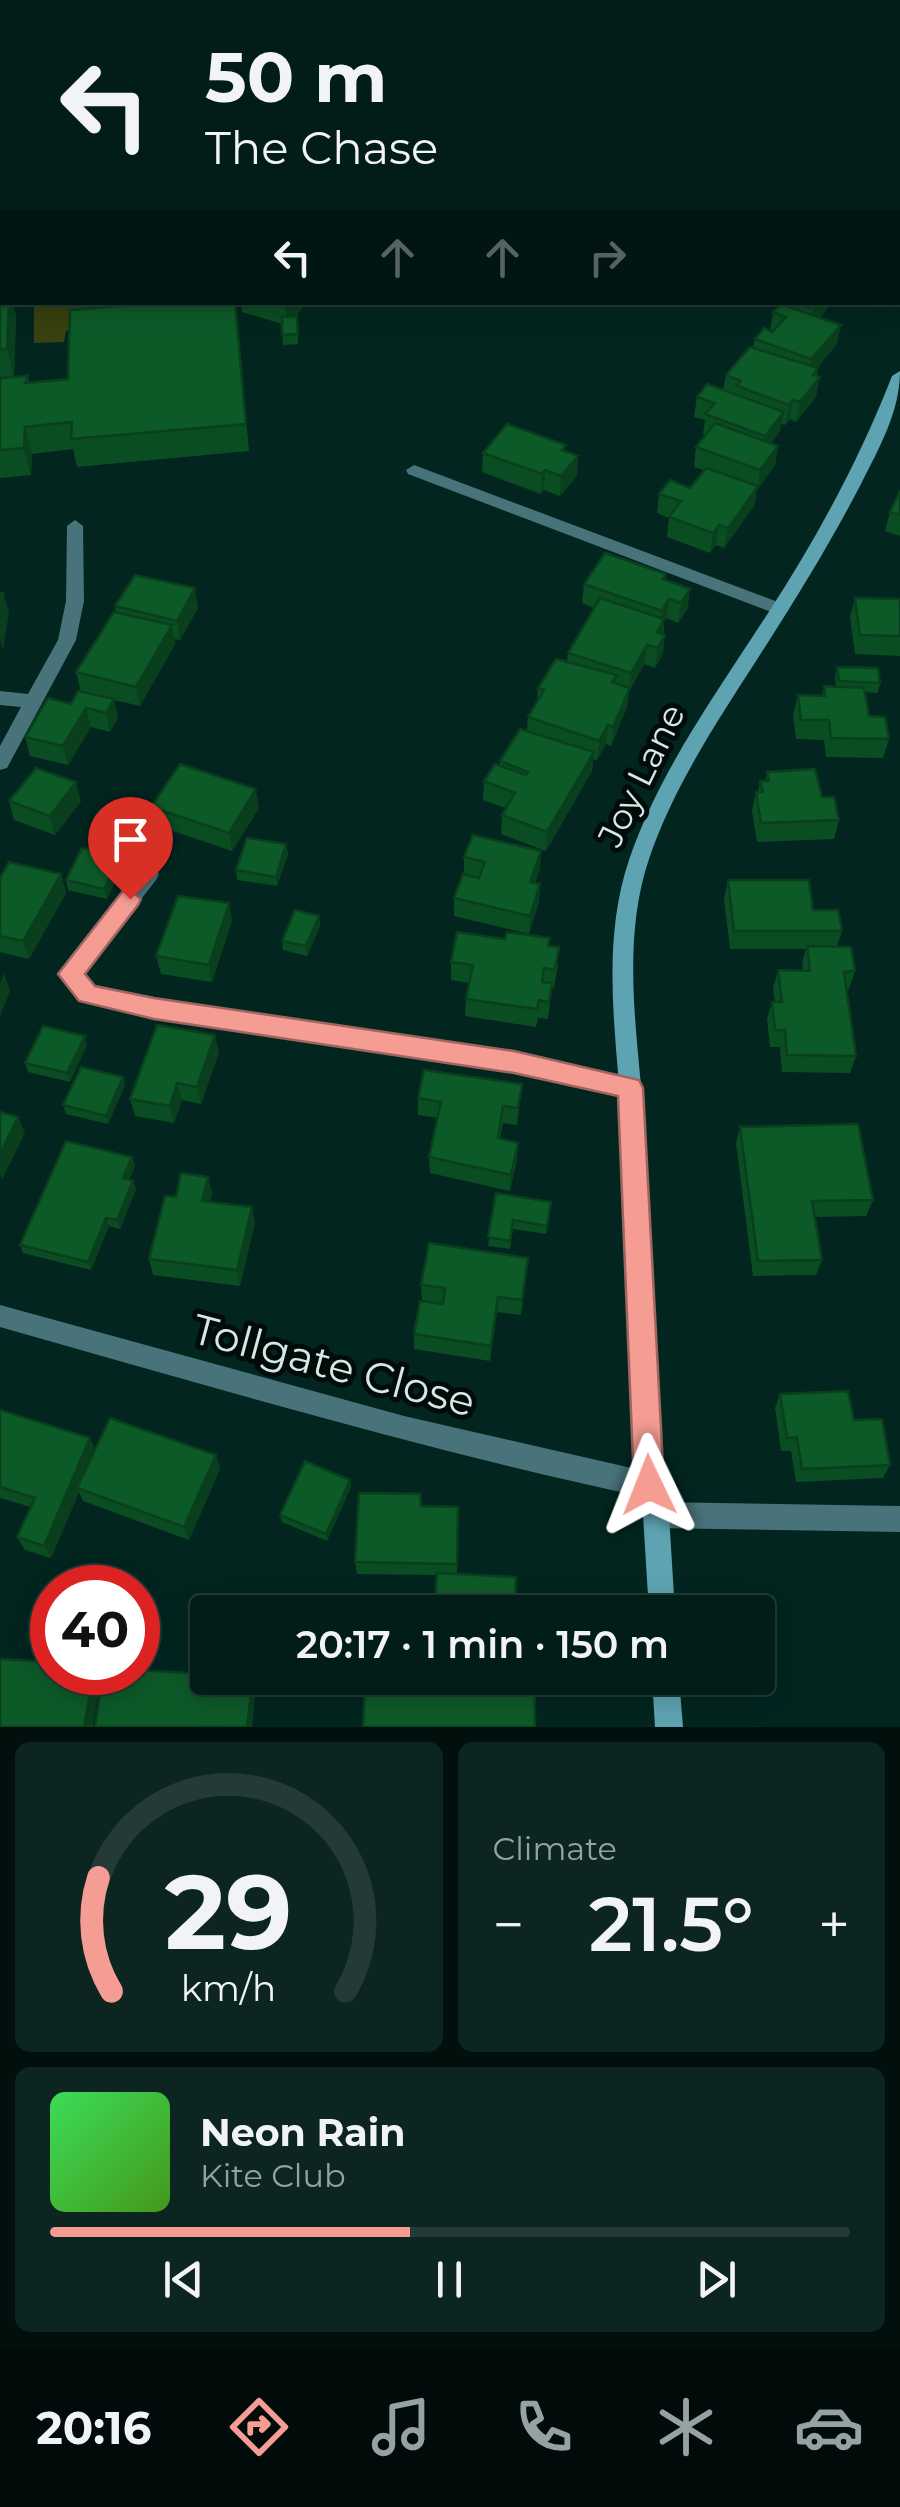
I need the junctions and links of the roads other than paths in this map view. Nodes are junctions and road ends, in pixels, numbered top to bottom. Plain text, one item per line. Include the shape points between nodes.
1 (900, 376) edge
2 (414, 470) dead end
3 (75, 526) dead end
4 (780, 609) junction
5 (0, 698) edge
6 (35, 702) junction
7 (0, 763) edge
8 (150, 874) dead end
9 (630, 1088) junction
10 (0, 1316) edge
11 (649, 1485) junction
12 (656, 1515) junction
13 (900, 1519) edge
14 (661, 1595) edge
15 (667, 1695) edge
16 (669, 1727) edge

1 - 4 street, Joy Lane via 879,430
2 - 4 street
3 - 6 street via 73,620
4 - 9 street, Joy Lane via 670,786 630,884
5 - 6 street
6 - 7 street
8 - 9 street via 70,974 88,994 514,1062
9 - 11 street, Joy Lane
10 - 11 street, Tollgate Close via 570,1470
11 - 12 street, Joy Lane
12 - 13 street
12 - 14 street, Joy Lane
15 - 16 street

